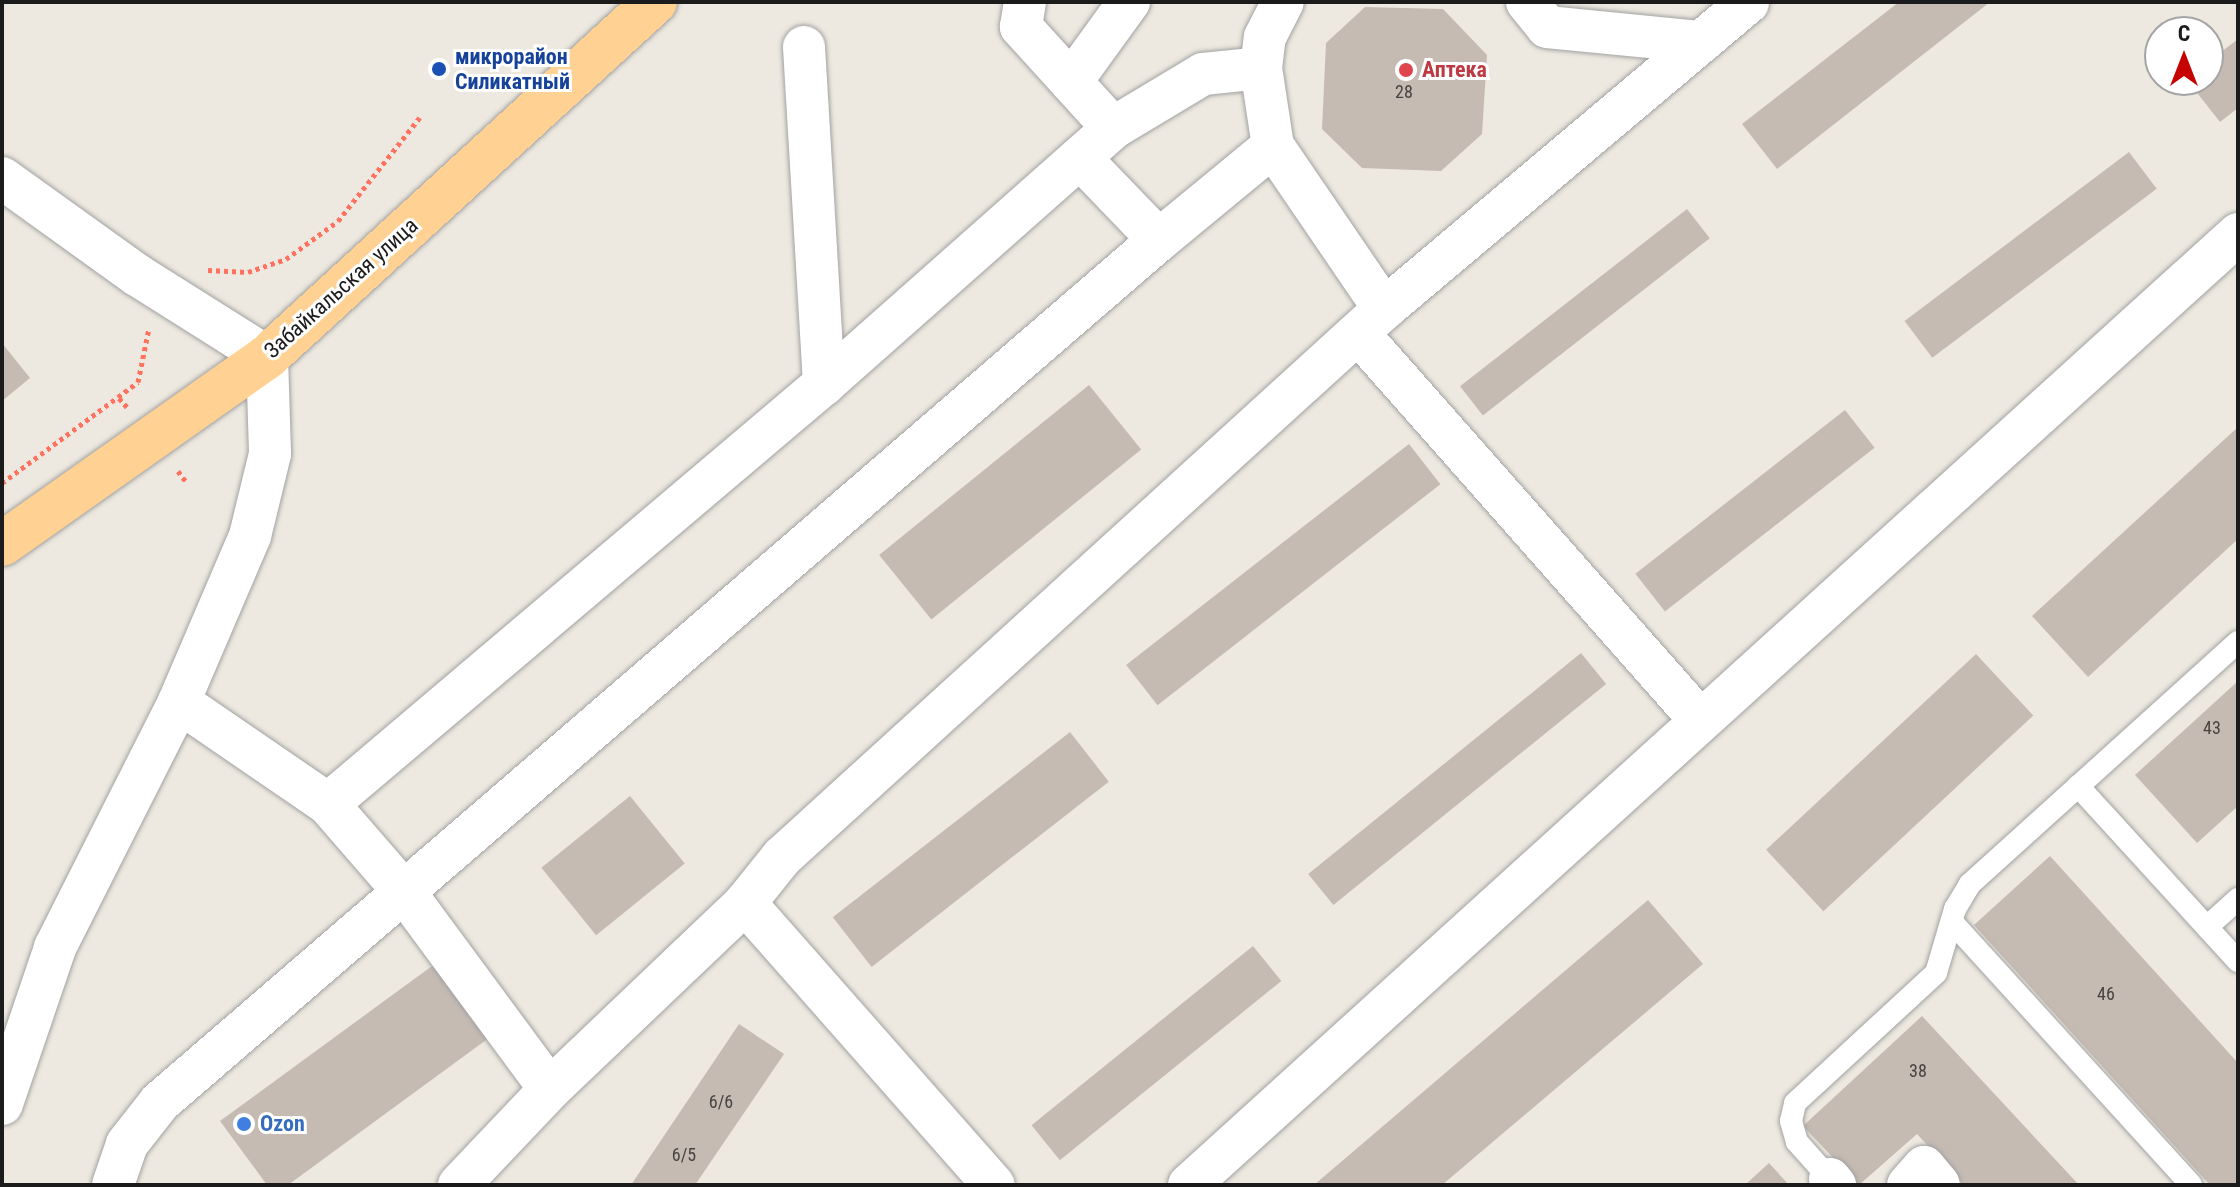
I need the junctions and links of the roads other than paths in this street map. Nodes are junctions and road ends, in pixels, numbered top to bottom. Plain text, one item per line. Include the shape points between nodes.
1 (655, 2) edge
2 (1025, 2) edge
3 (1129, 2) edge
4 (1283, 2) edge
5 (1527, 2) edge
6 (1743, 4) edge
7 (1701, 42) junction
8 (804, 47) dead end
9 (1261, 68) junction
10 (1071, 82) junction
11 (1113, 128) junction
12 (1273, 146) junction
13 (1080, 158) junction
14 (2, 178) edge
15 (2238, 234) edge
16 (1159, 240) junction
17 (1371, 321) junction
18 (267, 357) junction
19 (824, 384) junction
20 (2, 544) edge
21 (2238, 642) edge
22 (179, 702) junction
23 (1700, 720) junction
24 (2078, 786) junction
25 (328, 804) junction
26 (406, 894) junction
27 (2238, 899) edge
28 (745, 903) junction
29 (1952, 922) junction
30 (2207, 927) junction
31 (2238, 961) edge
32 (550, 1089) junction
33 (2, 1104) edge
34 (1832, 1182) edge
35 (113, 1185) edge
36 (459, 1185) edge
37 (994, 1185) edge
38 (1189, 1185) edge
39 (1908, 1185) edge
40 (1939, 1185) edge
41 (2191, 1185) edge

1 - 18 main road, Забайкальская улица
2 - 10 street via 1021,27
3 - 10 street
4 - 9 street via 1265,37
5 - 7 street via 1547,27
6 - 7 street
7 - 17 street
8 - 19 street
9 - 11 street via 1203,74
9 - 12 street
10 - 11 street
11 - 13 street
12 - 16 street
12 - 17 street
13 - 16 street
13 - 19 street
14 - 18 street via 137,275
15 - 23 street
16 - 26 street
17 - 23 street
17 - 28 street via 782,857
18 - 20 main road, Забайкальская улица
18 - 22 street via 270,454 250,536
19 - 25 street
21 - 24 lane
22 - 25 street
22 - 33 street via 55,948
23 - 38 street
24 - 29 lane via 1970,884
24 - 30 lane
25 - 26 street
26 - 32 street
26 - 35 street via 160,1102 127,1144
27 - 30 lane
28 - 32 street
28 - 37 street
29 - 34 lane via 1942,961 1929,981 1795,1103 1791,1121 1797,1142
29 - 41 lane
30 - 31 lane
32 - 36 street
39 - 40 street via 1924,1167

